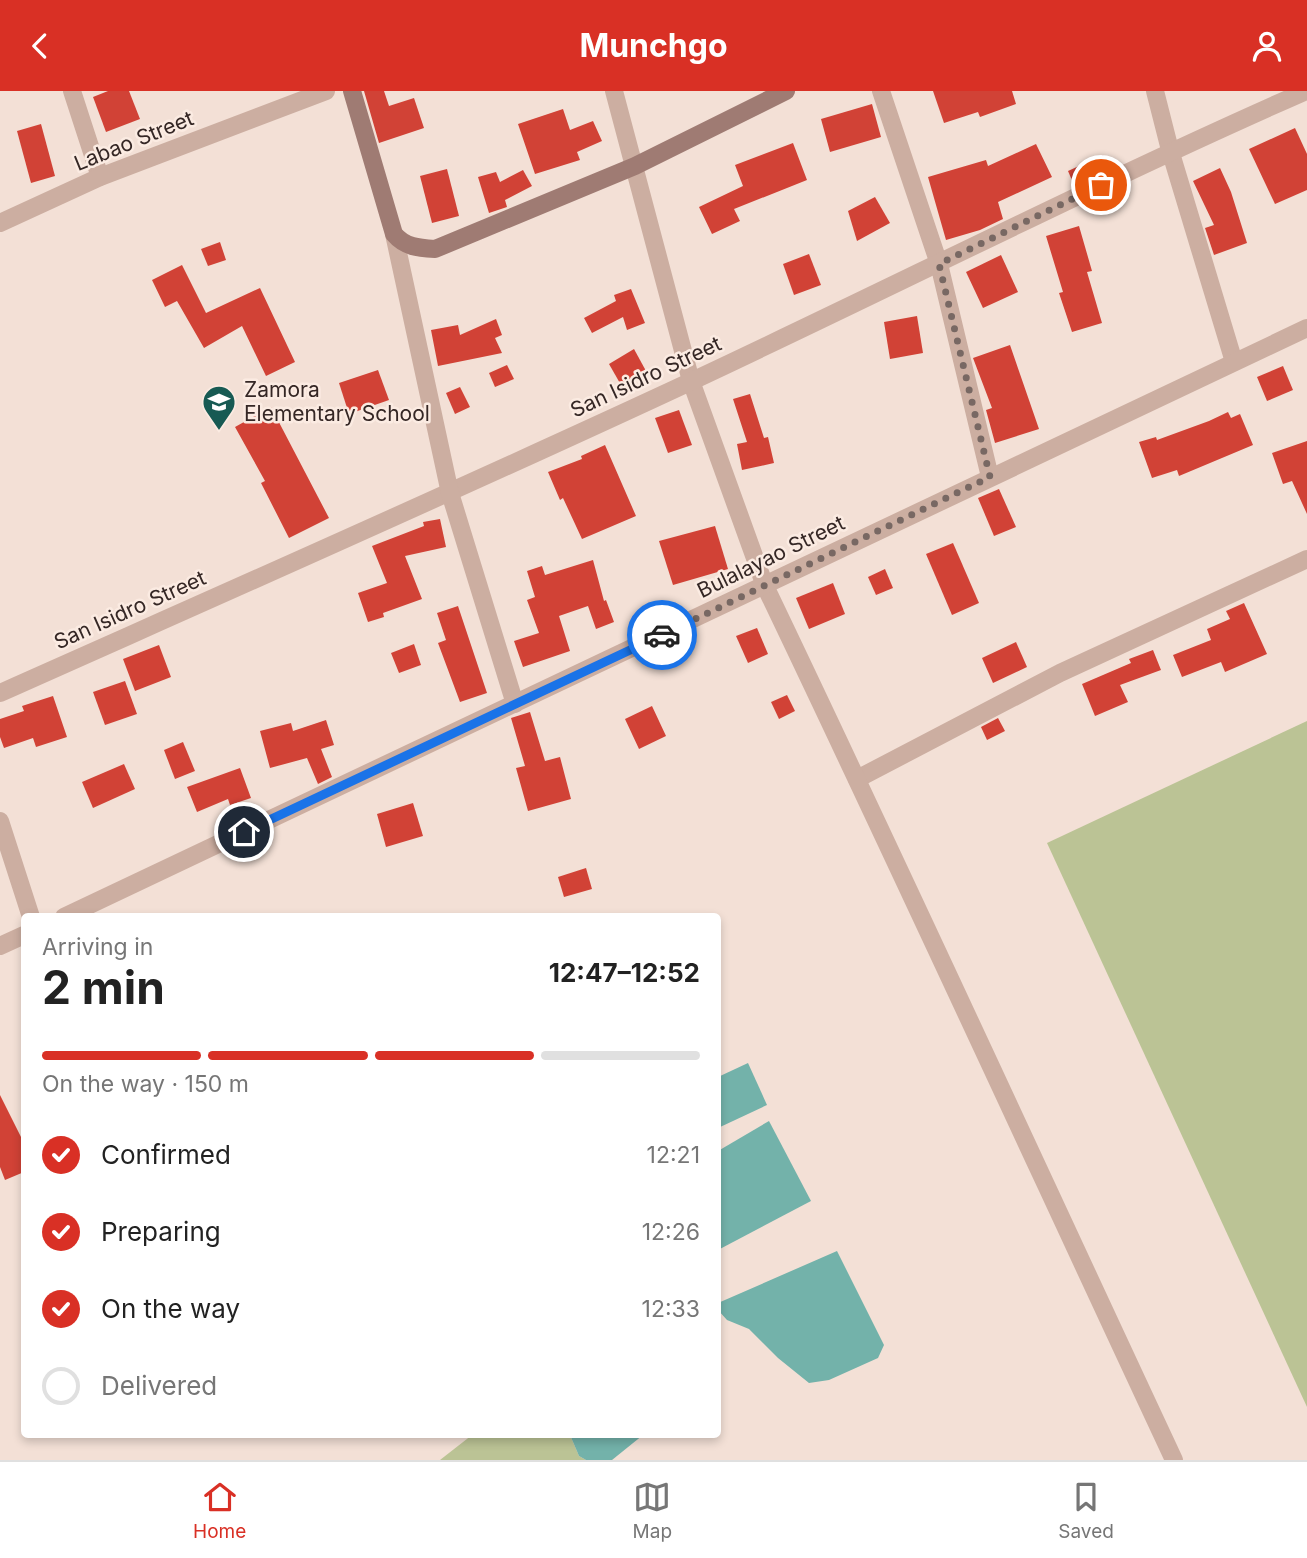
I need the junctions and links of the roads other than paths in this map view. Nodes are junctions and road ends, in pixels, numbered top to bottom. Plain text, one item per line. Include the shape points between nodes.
1 (72, 91) edge
2 (326, 91) edge
3 (352, 91) edge
4 (614, 91) edge
5 (786, 91) edge
6 (881, 91) edge
7 (1155, 91) edge
8 (1306, 91) edge
9 (1170, 151) junction
10 (635, 166) junction
11 (100, 177) junction
12 (0, 223) edge
13 (394, 234) junction
14 (939, 264) junction
15 (1307, 328) edge
16 (1234, 362) junction
17 (691, 381) junction
18 (990, 477) junction
19 (450, 492) junction
20 (1307, 559) edge
21 (765, 586) junction
22 (0, 693) edge
23 (515, 705) junction
24 (857, 779) junction
25 (0, 821) edge
26 (30, 913) edge
27 (73, 913) edge
28 (21, 936) edge
29 (0, 946) edge
30 (1174, 1460) edge

1 - 11 street
2 - 11 street, Labao Street
3 - 13 main road
4 - 10 street
5 - 10 main road
6 - 14 street
7 - 9 street
8 - 9 street, San Isidro Street
9 - 14 street, San Isidro Street
9 - 16 street
10 - 13 main road via 435,249 414,248
10 - 17 street
11 - 12 street, Labao Street
13 - 19 street
14 - 17 street, San Isidro Street
14 - 18 street
15 - 16 street, Bulalayao Street
16 - 18 street, Bulalayao Street
17 - 19 street, San Isidro Street
17 - 21 street
18 - 21 street, Bulalayao Street
19 - 22 street, San Isidro Street
19 - 23 street
20 - 24 street via 1060,673
21 - 23 street, Bulalayao Street
21 - 24 street
23 - 27 street, Bulalayao Street
24 - 30 street
25 - 26 street
28 - 29 street

